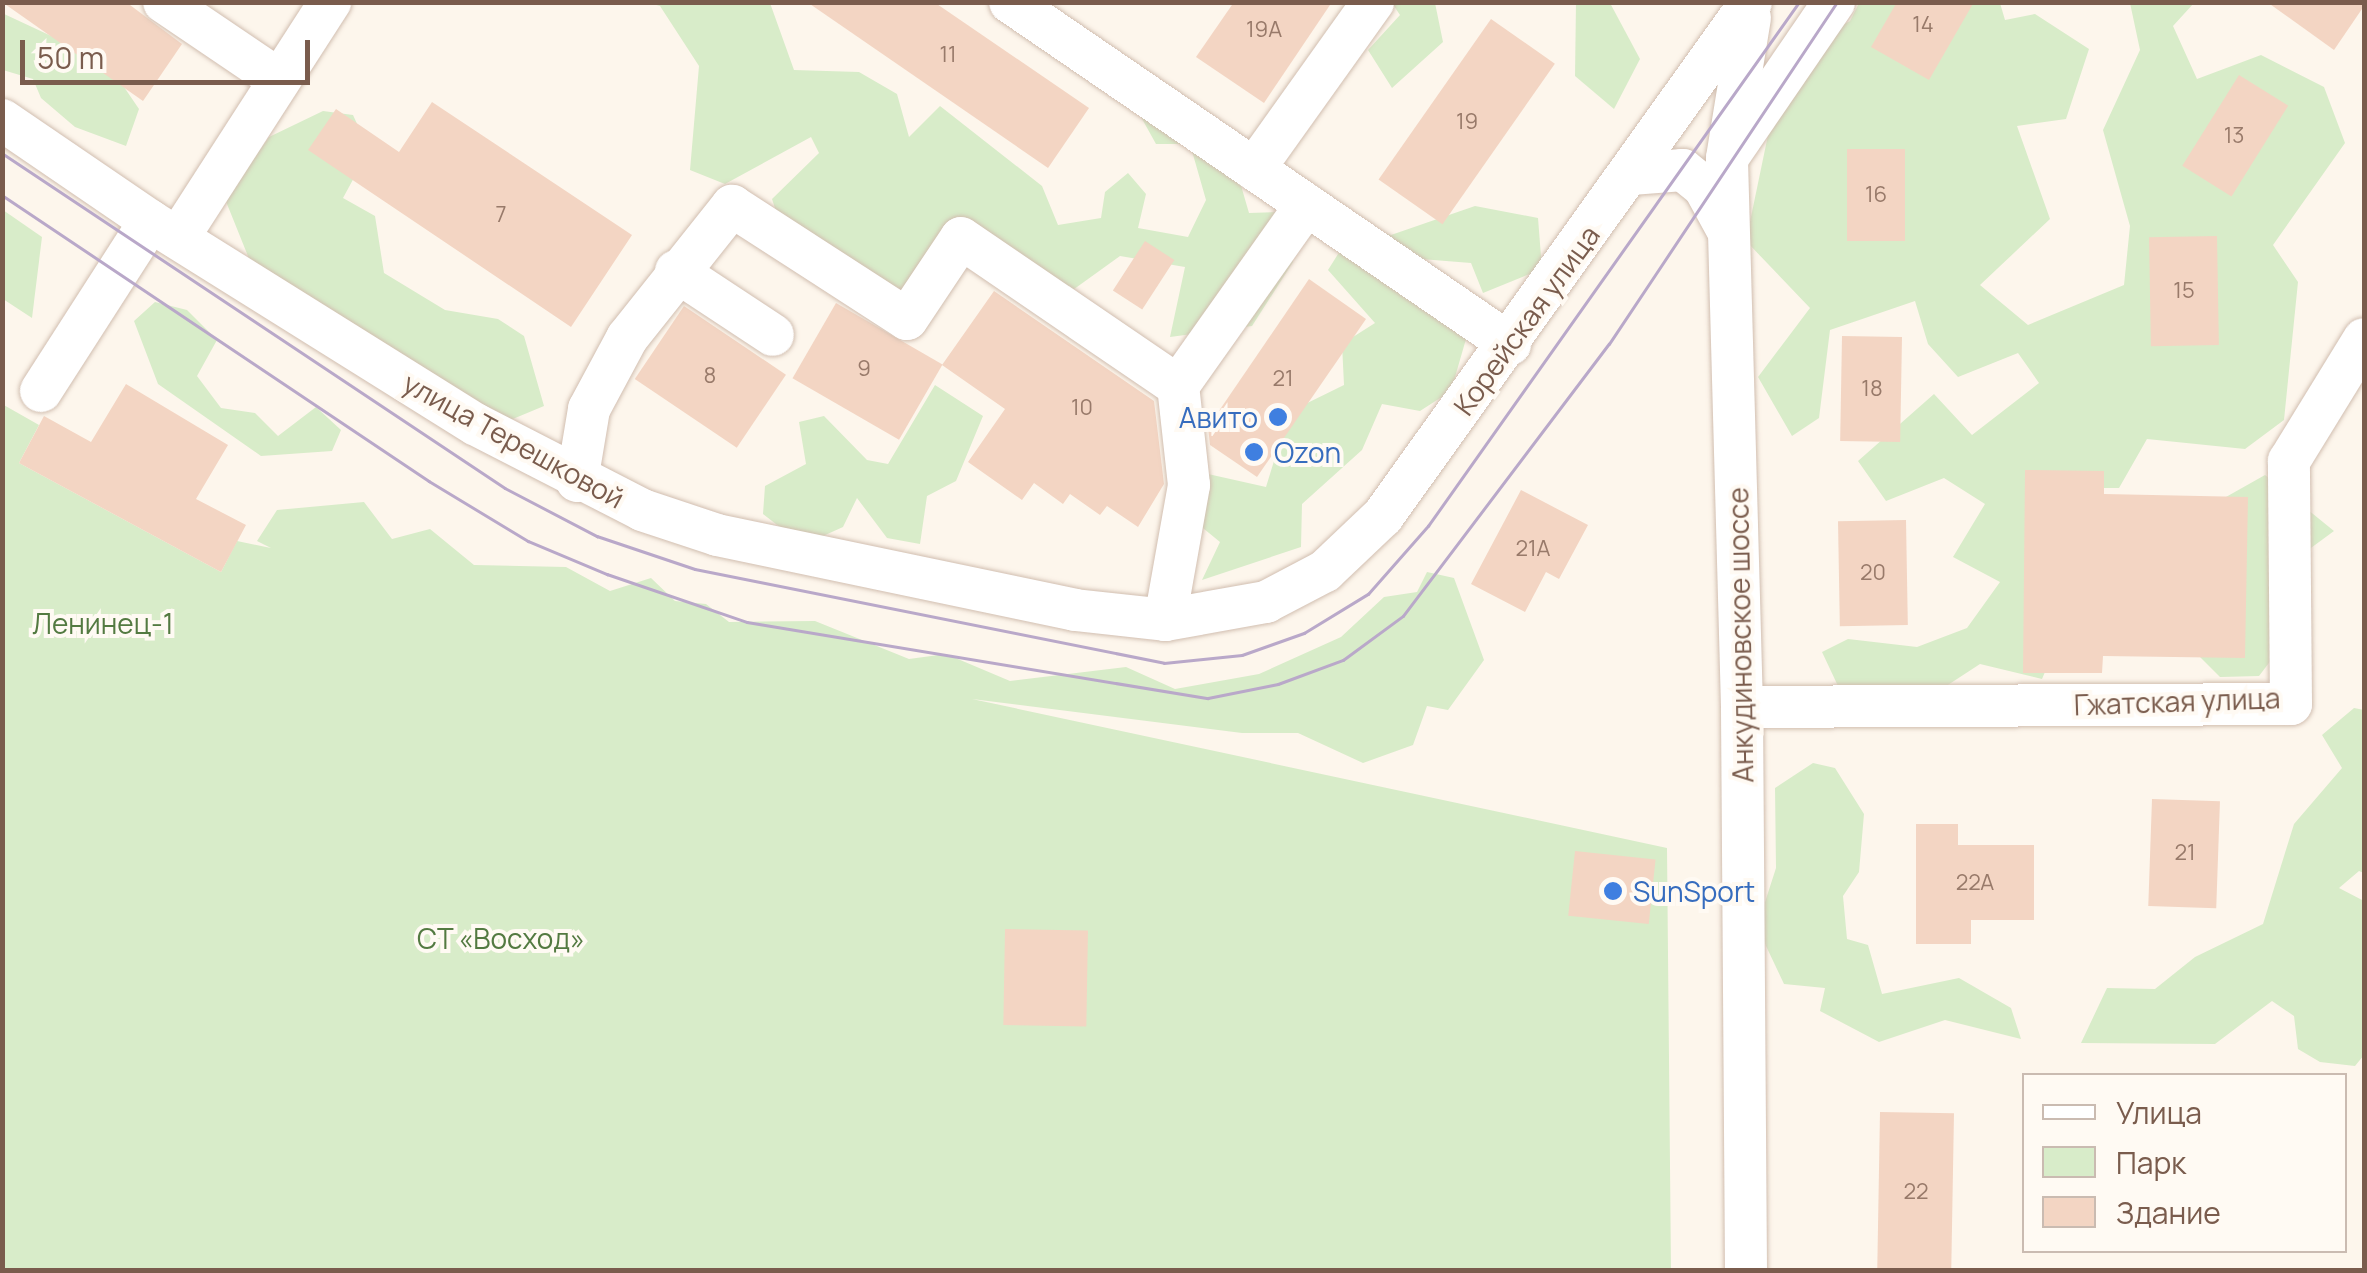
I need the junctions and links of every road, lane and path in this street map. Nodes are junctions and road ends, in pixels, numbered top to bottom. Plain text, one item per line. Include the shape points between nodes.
1 (164, 2) edge
2 (330, 2) edge
3 (1010, 2) edge
4 (1374, 2) edge
5 (1752, 2) edge
6 (1834, 2) edge
7 (279, 80) junction
8 (2, 120) edge
9 (1726, 158) junction
10 (1254, 169) junction
11 (1631, 174) junction
12 (1306, 204) junction
13 (164, 229) junction
14 (1729, 234) junction
15 (676, 271) junction
16 (773, 335) dead end
17 (2364, 340) edge
18 (1510, 344) junction
19 (1178, 386) junction
20 (41, 391) dead end
21 (577, 481) junction
22 (1266, 602) joint
23 (1165, 620) junction
24 (1742, 707) junction
25 (1746, 1270) edge

1 - 7 street
2 - 7 street
3 - 10 street
4 - 10 street
5 - 9 street, Анкудиновское шоссе
5 - 11 street, Корейская улица
6 - 9 street
7 - 13 street
8 - 13 street, улица Терешковой
9 - 14 street, Анкудиновское шоссе
10 - 12 street
11 - 14 street via 1683,170 1704,186
11 - 18 street, Корейская улица
12 - 18 street
12 - 19 street
13 - 20 street
13 - 21 street, улица Терешковой
14 - 24 street, Анкудиновское шоссе
15 - 16 street
15 - 19 street via 732,206 907,319 960,238
15 - 21 street via 589,409
17 - 24 street, Гжатская улица via 2288,460 2291,704
18 - 22 street, Корейская улица via 1383,516 1325,571
19 - 23 street via 1189,485
21 - 23 street, улица Терешковой via 716,535 1075,610
22 - 23 street, улица Терешковой
24 - 25 street, Анкудиновское шоссе

